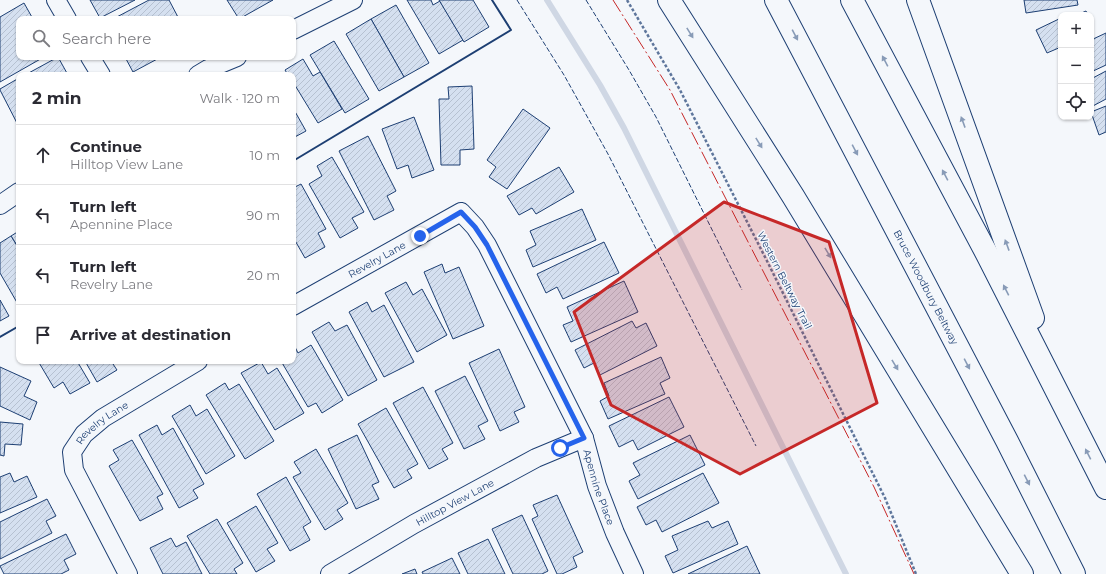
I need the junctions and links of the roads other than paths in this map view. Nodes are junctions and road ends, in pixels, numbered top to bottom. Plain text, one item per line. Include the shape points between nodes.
1 (56, 0) edge
2 (669, 0) edge
3 (776, 0) edge
4 (852, 0) edge
5 (918, 0) edge
6 (350, 1) edge
7 (65, 16) edge
8 (296, 28) edge
9 (92, 60) edge
10 (230, 60) edge
11 (98, 72) edge
12 (204, 72) edge
13 (16, 194) edge
14 (0, 205) edge
15 (461, 212) joint
16 (296, 304) edge
17 (193, 364) edge
18 (1067, 413) junction
19 (584, 438) junction
20 (1106, 488) edge
21 (128, 574) edge
22 (330, 574) edge
23 (634, 574) edge
24 (1022, 574) edge
25 (1074, 574) edge

1 - 7 street
2 -> 24 highway via 793,196
3 -> 25 highway, Bruce Woodbury Beltway
18 -> 4 highway via 991,261
18 -> 5 highway
6 - 8 street
9 - 11 street
10 - 12 street
13 - 14 street
15 - 16 street, Revelry Lane
15 - 19 street, Apennine Place via 475,227 494,256
17 - 21 street, Revelry Lane via 103,418 84,434 72,452 74,470
20 -> 18 highway
19 - 22 street, Hilltop View Lane via 536,458 414,524
19 - 23 street, Apennine Place via 597,486

